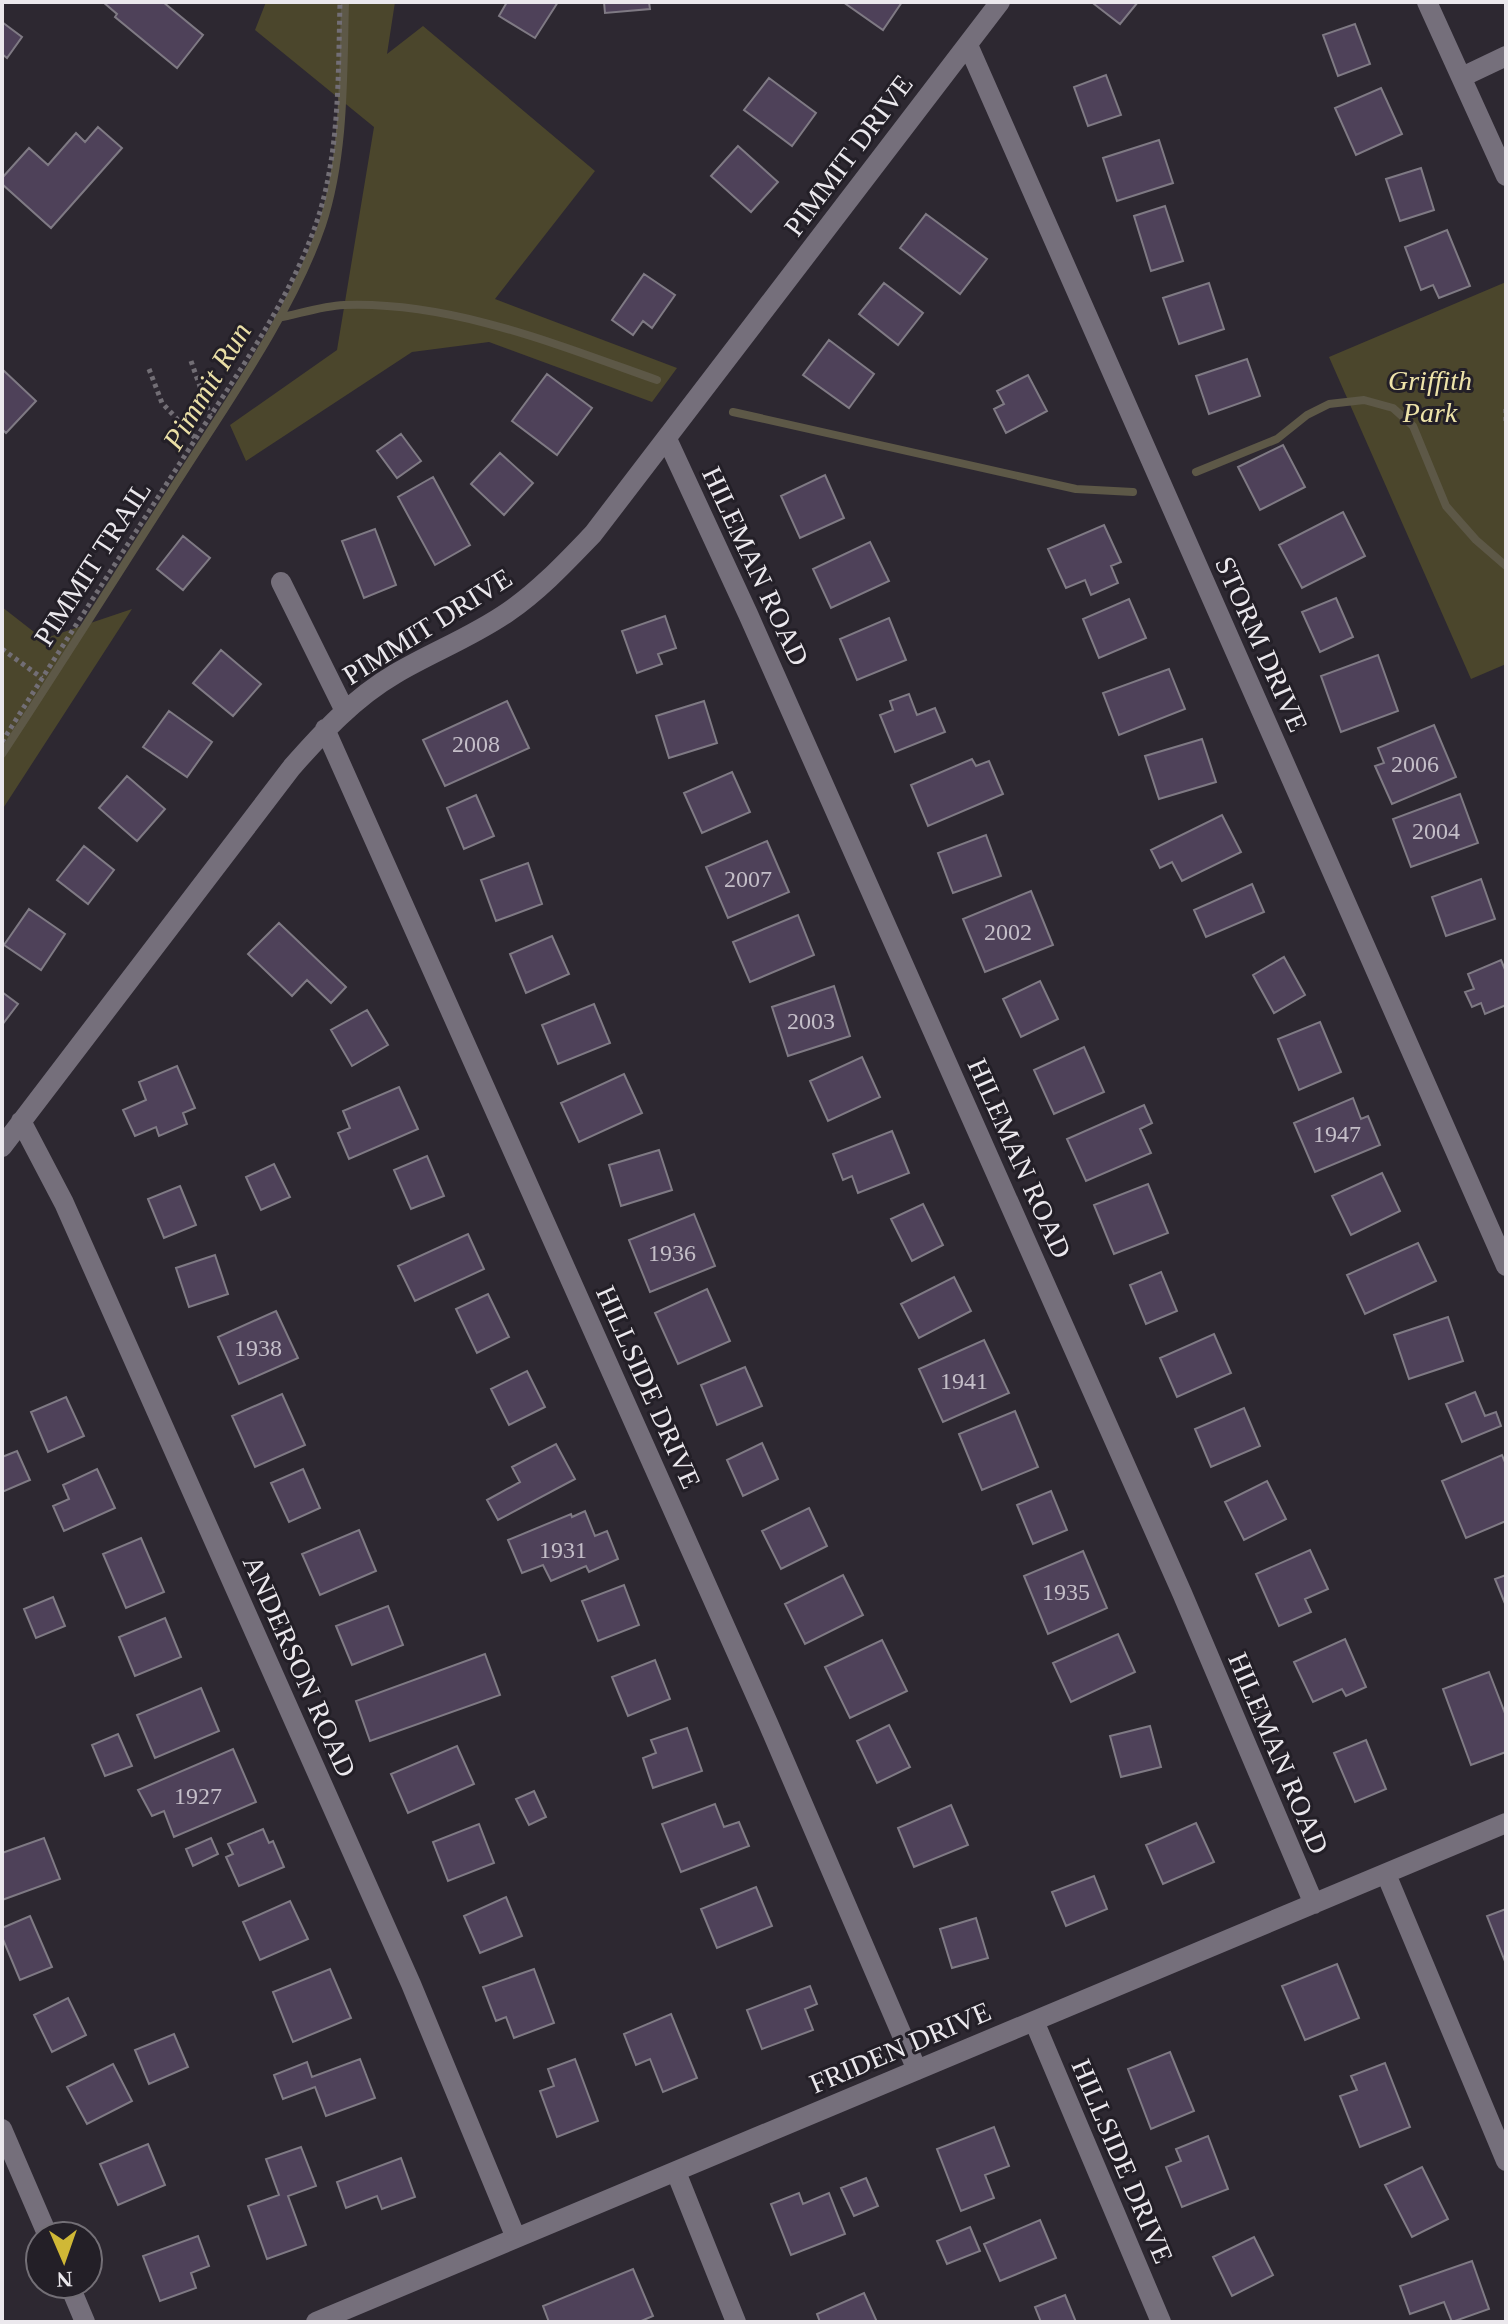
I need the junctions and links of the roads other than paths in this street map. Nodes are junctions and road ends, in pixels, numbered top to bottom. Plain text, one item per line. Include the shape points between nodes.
1 (1000, 2) edge
2 (1427, 2) edge
3 (968, 45) junction
4 (1506, 56) edge
5 (1462, 77) junction
6 (1506, 176) edge
7 (667, 439) junction
8 (281, 582) dead end
9 (345, 711) junction
10 (325, 729) junction
11 (21, 1121) junction
12 (2, 1147) edge
13 (1506, 1266) edge
14 (1506, 1823) edge
15 (1386, 1874) junction
16 (1314, 1904) junction
17 (1034, 2021) junction
18 (917, 2070) junction
19 (2, 2129) edge
20 (1506, 2161) edge
21 (676, 2172) junction
22 (41, 2220) edge
23 (516, 2238) junction
24 (76, 2300) edge
25 (85, 2322) edge
26 (316, 2322) edge
27 (736, 2322) edge
28 (1161, 2322) edge

1 - 3 street, PIMMIT DRIVE
2 - 5 street
3 - 7 street, PIMMIT DRIVE
3 - 13 street, STORM DRIVE
4 - 5 street
5 - 6 street
7 - 9 street, PIMMIT DRIVE via 593,534 550,579 508,612 395,674
7 - 16 street, HILEMAN ROAD via 1175,1579
8 - 9 street
9 - 10 street, PIMMIT DRIVE
10 - 11 street, PIMMIT DRIVE
10 - 18 street, HILLSIDE DRIVE
11 - 12 street, PIMMIT DRIVE
11 - 23 street, ANDERSON ROAD via 64,1203 411,1984
14 - 15 street, FRIDEN DRIVE
15 - 16 street, FRIDEN DRIVE
15 - 20 street
16 - 17 street, FRIDEN DRIVE
17 - 18 street, FRIDEN DRIVE
17 - 28 street, HILLSIDE DRIVE
18 - 21 street, FRIDEN DRIVE
19 - 22 street
21 - 23 street, FRIDEN DRIVE
21 - 27 street
23 - 26 street, FRIDEN DRIVE
24 - 25 street

